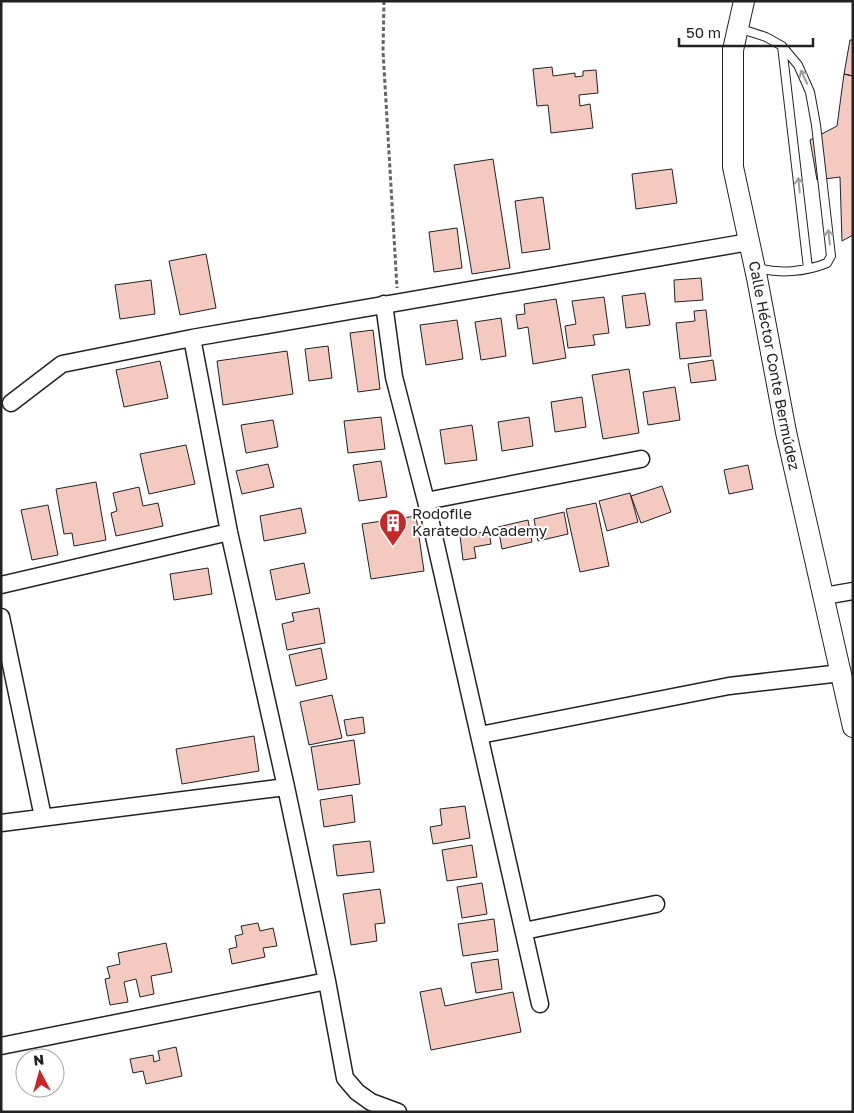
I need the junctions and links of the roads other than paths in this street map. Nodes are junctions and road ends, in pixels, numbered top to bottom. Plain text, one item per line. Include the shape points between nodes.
1 (744, 1) edge
2 (738, 28) junction
3 (782, 46) junction
4 (749, 242) junction
5 (755, 268) junction
6 (808, 268) junction
7 (391, 303) junction
8 (192, 338) junction
9 (11, 402) dead end
10 (641, 459) dead end
11 (426, 501) junction
12 (229, 532) junction
13 (1, 585) edge
14 (853, 591) edge
15 (824, 596) junction
16 (1, 617) edge
17 (841, 673) junction
18 (853, 727) edge
19 (480, 735) junction
20 (286, 787) junction
21 (43, 817) junction
22 (1, 823) edge
23 (656, 904) dead end
24 (524, 932) junction
25 (327, 981) junction
26 (540, 1004) dead end
27 (1, 1046) edge
28 (398, 1112) edge

1 - 2 street, Calle Héctor Conte Bermúdez
2 - 3 lane
2 - 4 street, Calle Héctor Conte Bermúdez via 733,50 732,167
6 -> 3 lane
6 -> 3 lane via 827,263 831,256 825,200 810,92 798,65
4 - 5 street, Calle Héctor Conte Bermúdez
4 - 7 street
5 - 6 lane via 777,272
5 - 15 street, Calle Héctor Conte Bermúdez via 786,432
7 - 8 street
7 - 11 street via 394,377
8 - 9 street via 62,364
8 - 12 street
10 - 11 street
11 - 19 street
12 - 13 street
12 - 20 street
14 - 15 street
15 - 17 street, Calle Héctor Conte Bermúdez
16 - 21 street
17 - 18 street, Calle Héctor Conte Bermúdez
17 - 19 street via 729,686
19 - 24 street
20 - 21 street
20 - 25 street
21 - 22 street
23 - 24 street
24 - 26 street
25 - 27 street
25 - 28 street via 344,1078 371,1102

